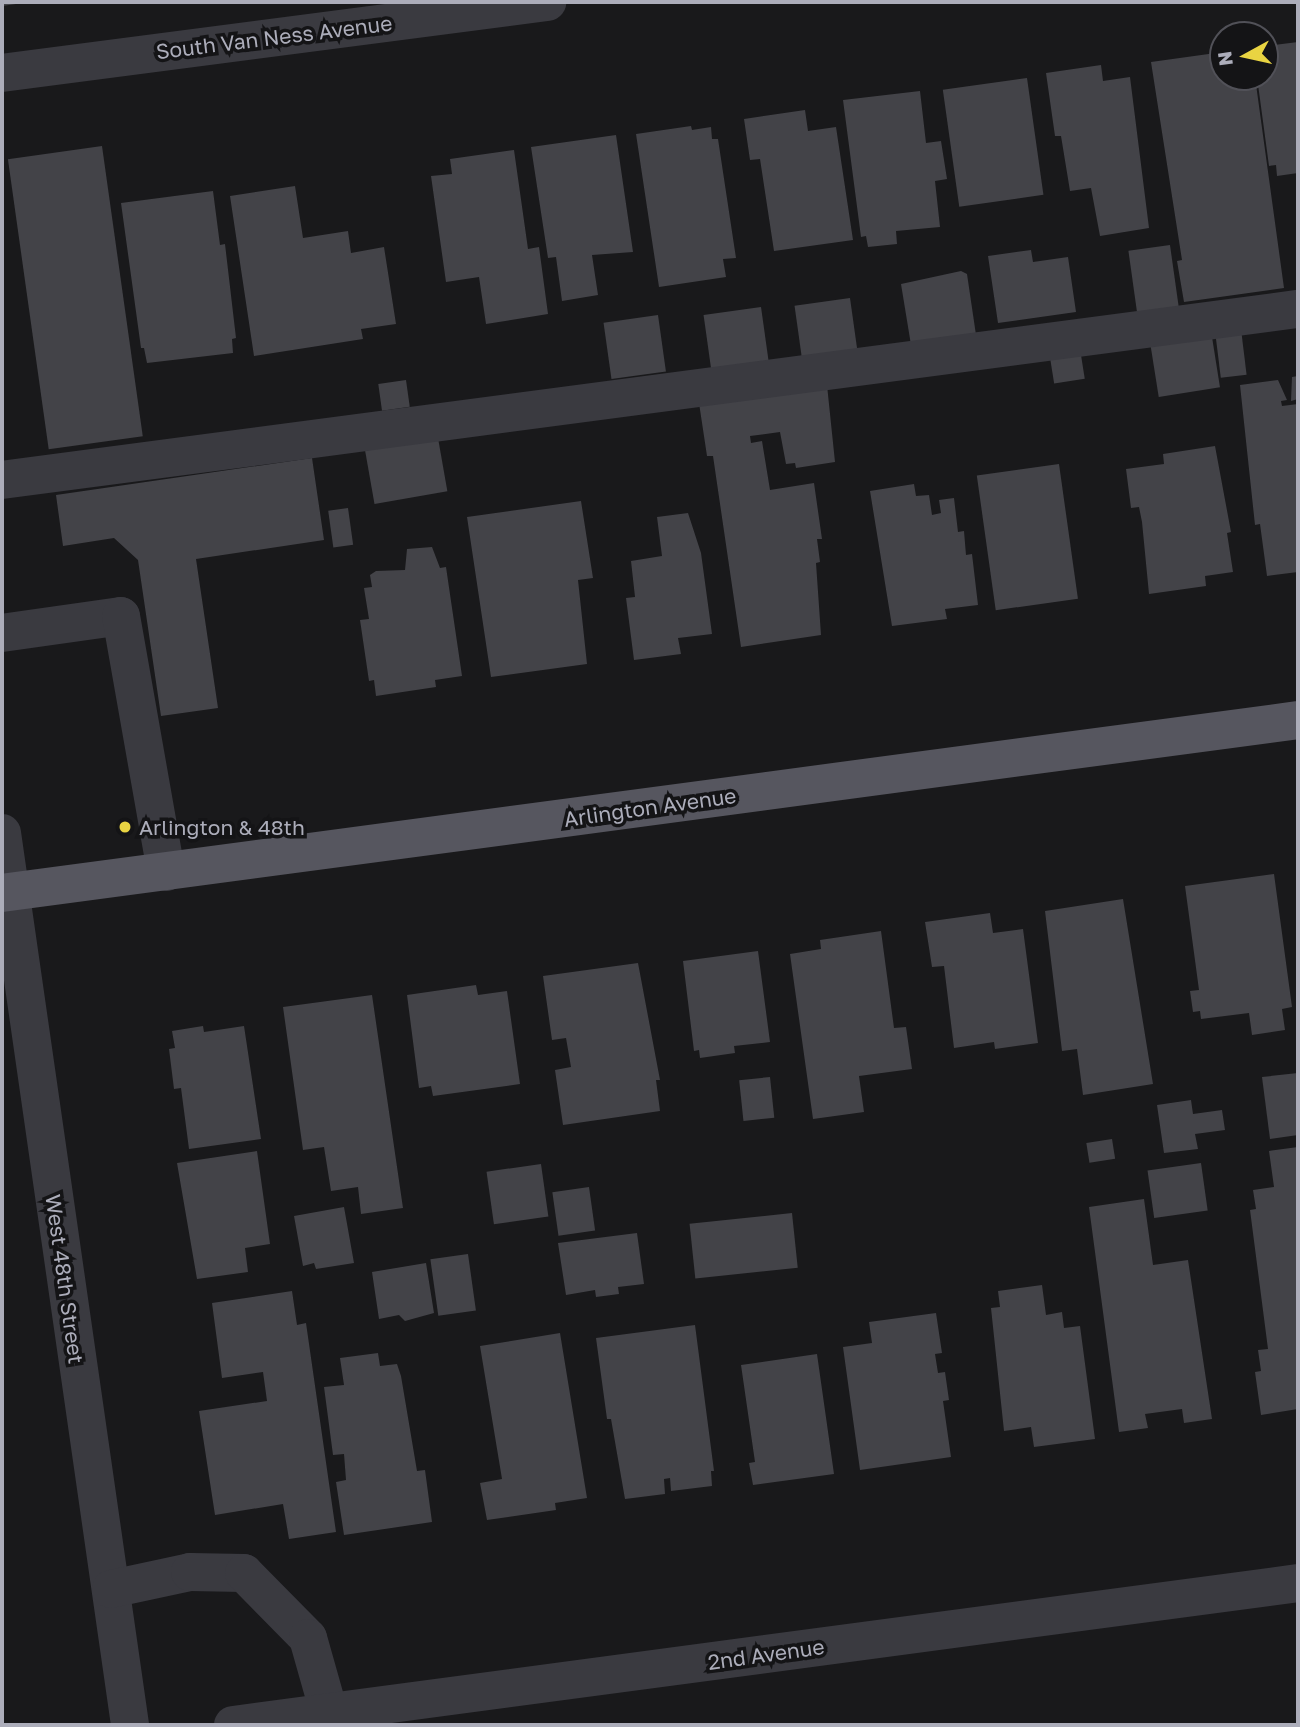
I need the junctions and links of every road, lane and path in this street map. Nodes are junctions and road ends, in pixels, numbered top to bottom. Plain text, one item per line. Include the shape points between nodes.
1 (547, 2) edge
2 (2, 73) edge
3 (1298, 309) edge
4 (2, 480) edge
5 (2, 633) edge
6 (1298, 720) edge
7 (2, 833) edge
8 (166, 872) junction
9 (6, 893) edge
10 (1298, 1583) edge
11 (111, 1589) junction
12 (330, 1713) junction
13 (130, 1725) edge
14 (233, 1725) edge

1 - 2 street, South Van Ness Avenue
3 - 4 street
5 - 8 street via 121,616
6 - 8 main road, Arlington Avenue
7 - 9 street, West 48th Street
8 - 9 main road, Arlington Avenue
9 - 11 street, West 48th Street
10 - 12 street, 2nd Avenue
11 - 12 street via 190,1572 244,1573 307,1638
11 - 13 street, West 48th Street
12 - 14 street, 2nd Avenue

